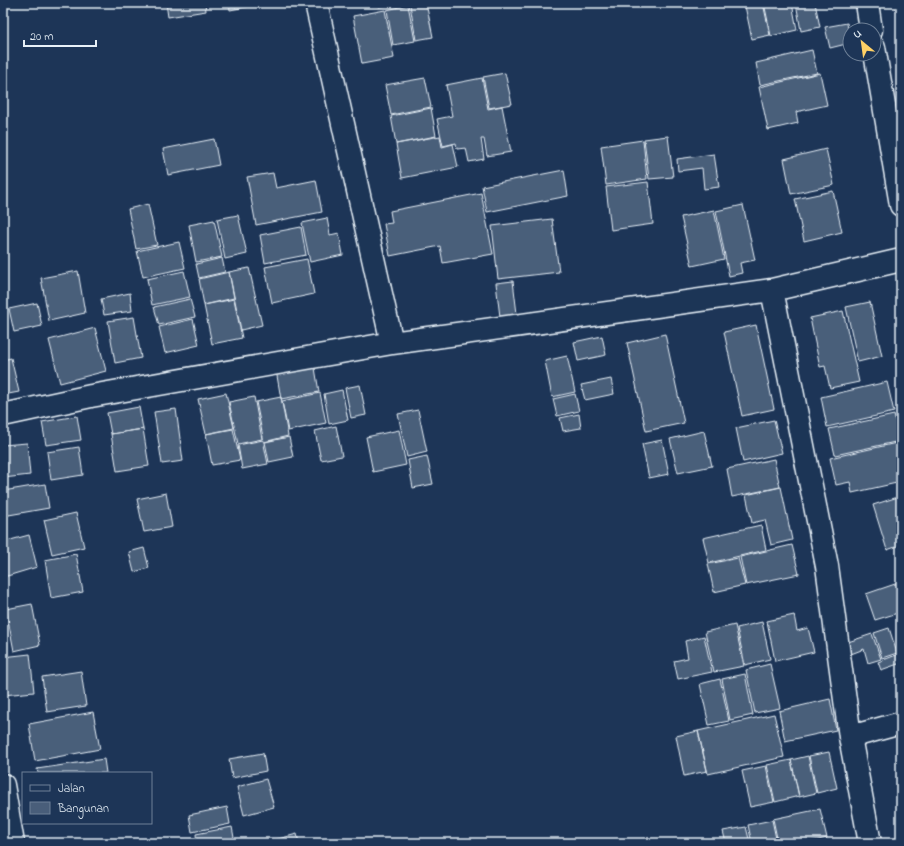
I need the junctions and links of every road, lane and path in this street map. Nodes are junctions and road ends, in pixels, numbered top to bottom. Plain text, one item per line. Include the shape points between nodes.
1 (316, 3) edge
2 (866, 3) edge
3 (870, 22) edge
4 (877, 62) edge
5 (901, 205) edge
6 (901, 260) edge
7 (772, 290) junction
8 (392, 343) junction
9 (3, 415) edge
10 (901, 723) edge
11 (850, 736) junction
12 (3, 785) edge
13 (13, 843) edge
14 (870, 843) edge

1 - 8 street
2 - 3 street
4 - 5 street
6 - 7 street
7 - 8 street
7 - 11 street via 827,566
8 - 9 street via 92,396
10 - 11 street
11 - 14 street
12 - 13 street

